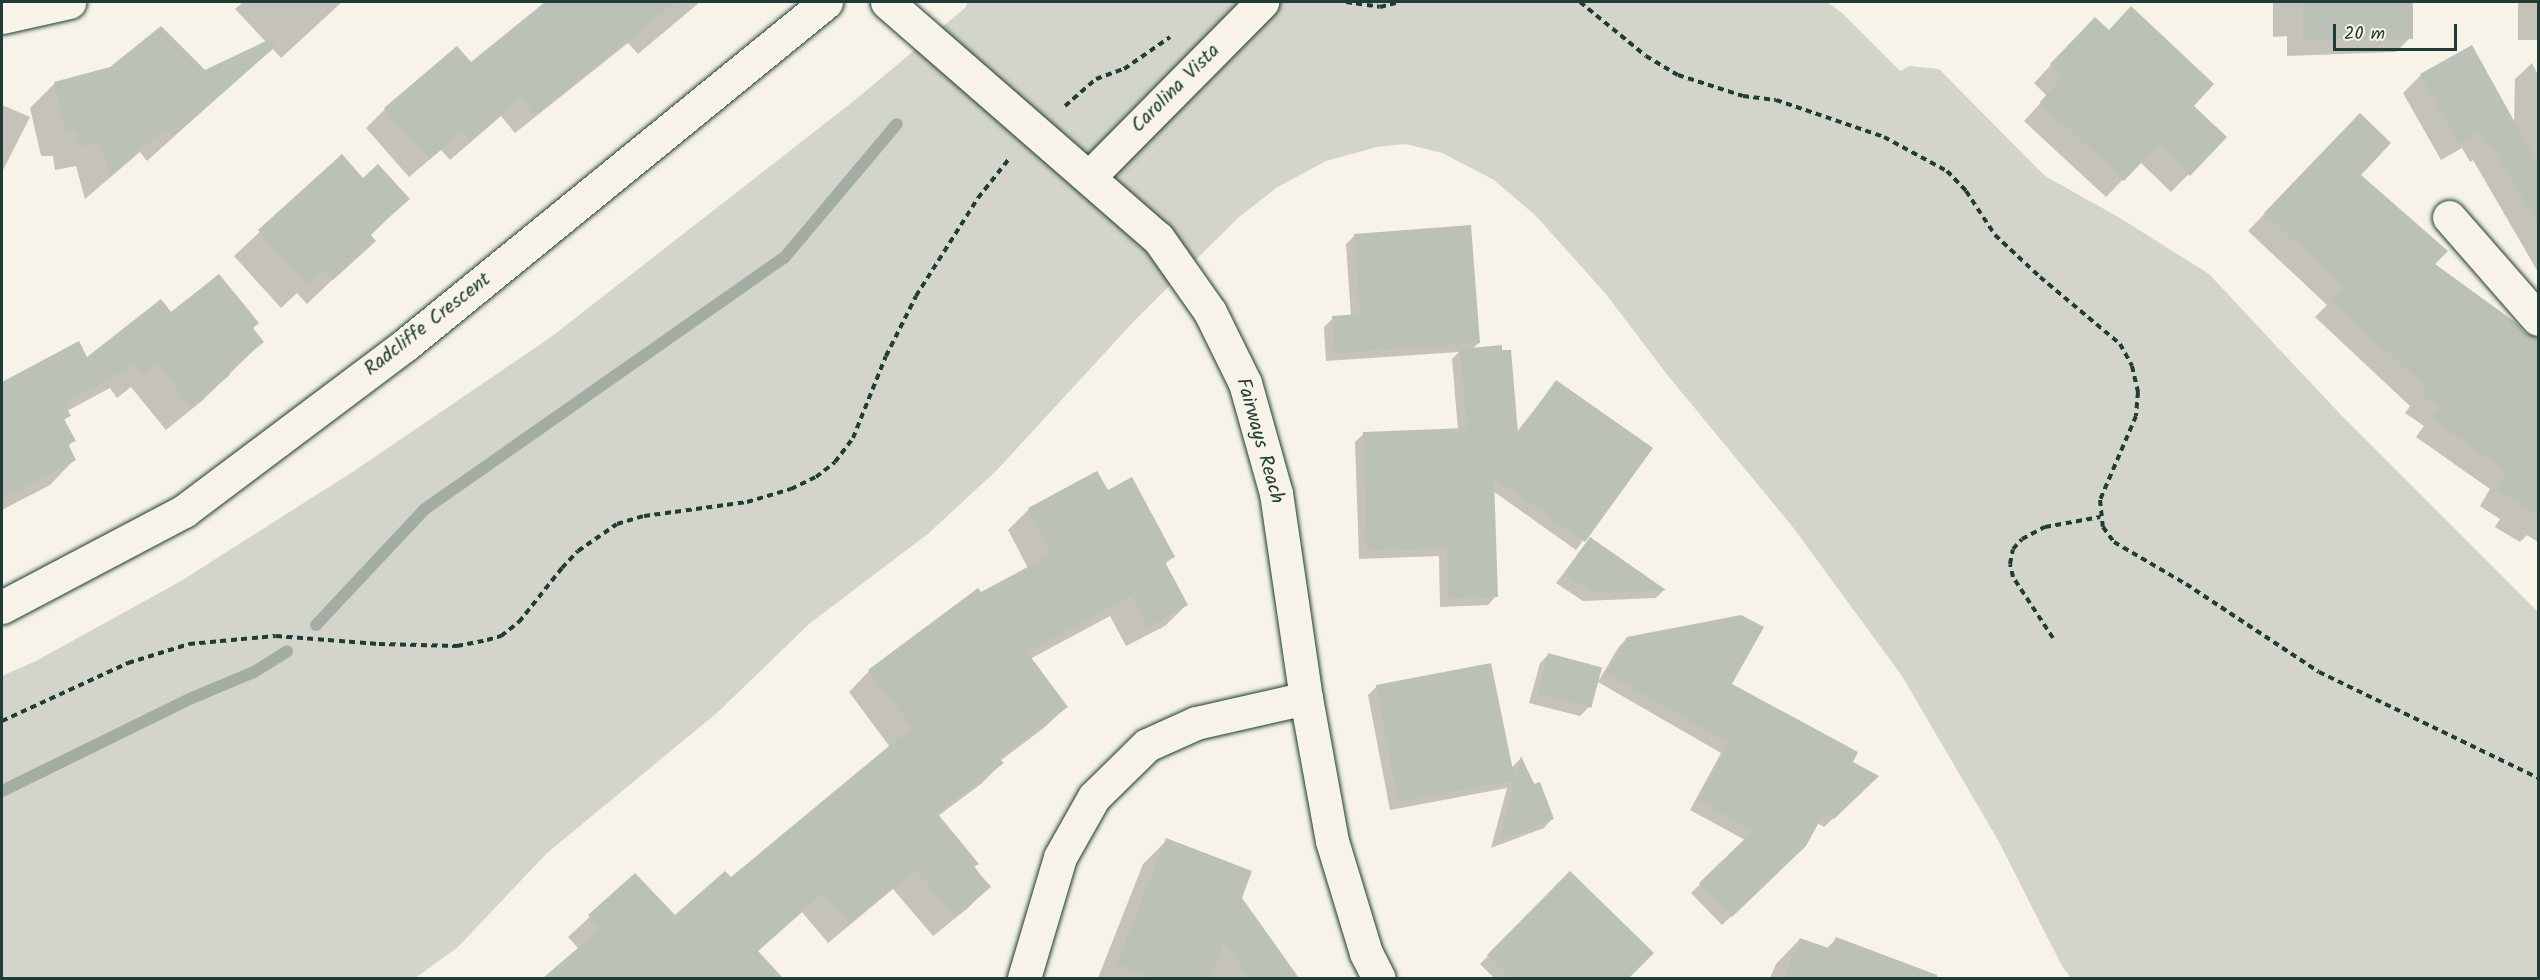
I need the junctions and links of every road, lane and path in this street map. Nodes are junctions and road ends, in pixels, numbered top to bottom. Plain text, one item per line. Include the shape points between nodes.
1 (69, 2) edge
2 (826, 2) edge
3 (887, 2) edge
4 (1262, 2) edge
5 (1346, 2) edge
6 (1400, 2) edge
7 (1580, 2) edge
8 (2, 17) edge
9 (1175, 33) dead end
10 (1038, 131) junction
11 (1090, 176) junction
12 (2449, 217) dead end
13 (2538, 319) edge
14 (2100, 517) junction
15 (2, 607) edge
16 (2053, 638) dead end
17 (1306, 698) junction
18 (2, 721) edge
19 (2538, 778) edge
20 (1024, 978) edge
21 (1379, 978) edge

1 - 8 street
2 - 15 street, Radcliffe Crescent via 405,345 184,511
3 - 10 street, Fairways Reach
4 - 11 street, Carolina Vista
5 - 6 path via 1380,7
7 - 14 path via 1646,56 1678,75 1743,96 1776,100 1884,137 1932,161 1957,181 1995,235 2120,344 2132,366 2138,393 2136,416 2103,488
9 - 10 path via 1142,59 1096,79
10 - 11 street, Fairways Reach
10 - 18 path via 1000,167 931,270 886,356 853,438 835,462 816,477 747,502 654,514 617,524 578,551 519,622 501,636 457,646 276,636 189,644 128,663
11 - 17 street, Fairways Reach via 1158,238 1210,312 1245,383 1276,493
12 - 13 street
14 - 16 path via 2045,527 2022,539 2013,549 2013,577
14 - 19 path via 2106,533 2120,547 2186,584 2319,672
17 - 20 street via 1186,727 1147,746 1094,797 1060,857
17 - 21 street, Fairways Reach via 1332,841 1366,953

